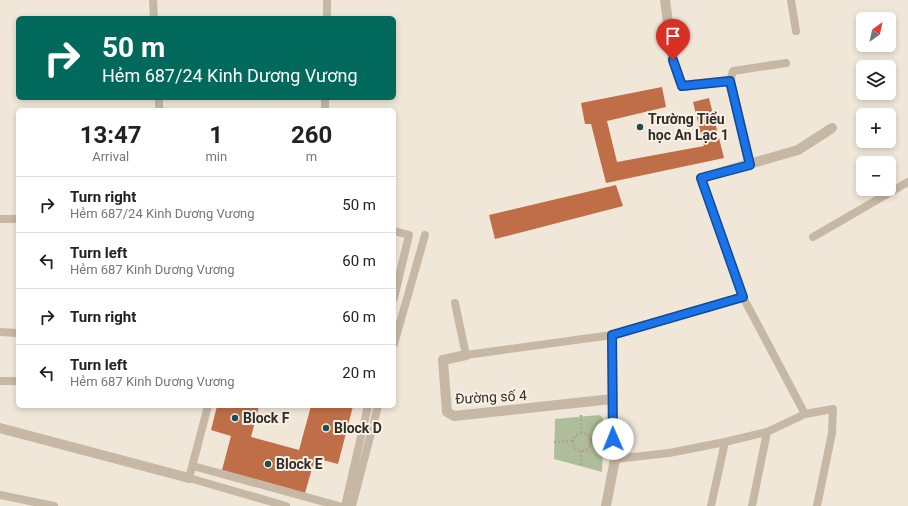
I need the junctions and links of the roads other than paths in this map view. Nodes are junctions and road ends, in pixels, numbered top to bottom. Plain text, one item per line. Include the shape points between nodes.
1 (153, 0) edge
2 (327, 0) edge
3 (665, 0) edge
4 (791, 0) edge
5 (154, 16) edge
6 (327, 16) edge
7 (796, 31) dead end
8 (786, 63) dead end
9 (730, 81) junction
10 (832, 128) dead end
11 (750, 165) junction
12 (701, 178) joint
13 (908, 182) edge
14 (0, 218) edge
15 (16, 219) edge
16 (396, 232) edge
17 (424, 235) dead end
18 (813, 237) dead end
19 (396, 290) edge
20 (743, 297) junction
21 (455, 303) dead end
22 (0, 332) edge
23 (16, 333) edge
24 (612, 335) junction
25 (396, 337) edge
26 (466, 355) junction
27 (0, 381) edge
28 (16, 382) edge
29 (612, 400) junction
30 (208, 408) edge
31 (368, 408) edge
32 (377, 408) edge
33 (805, 414) junction
34 (0, 428) edge
35 (767, 432) junction
36 (725, 442) junction
37 (615, 459) junction
38 (193, 466) junction
39 (189, 478) junction
40 (0, 495) edge
41 (54, 506) edge
42 (286, 506) edge
43 (339, 506) edge
44 (345, 506) edge
45 (352, 506) edge
46 (606, 506) edge
47 (711, 506) edge
48 (752, 506) edge
49 (817, 506) edge

1 - 5 lane
2 - 6 lane
3 - 9 street via 673,60 682,86
4 - 7 lane
8 - 9 lane via 733,71
9 - 11 street
10 - 11 street via 798,150
11 - 12 street
12 - 20 lane
13 - 18 lane
14 - 15 lane
16 - 19 lane via 409,235
17 - 25 lane
20 - 24 lane
20 - 33 lane
21 - 26 lane
22 - 23 lane
24 - 26 lane
24 - 29 street
26 - 29 street, Đường số 4 via 443,360 447,412 454,416
27 - 28 lane
29 - 37 street
30 - 38 lane
31 - 44 lane
32 - 45 lane
33 - 35 lane
33 - 49 lane via 833,409 832,433
34 - 39 street
35 - 36 lane
35 - 48 lane
36 - 37 lane via 669,454
36 - 47 lane
37 - 46 street
38 - 39 lane
38 - 43 lane
39 - 42 lane
40 - 41 lane

